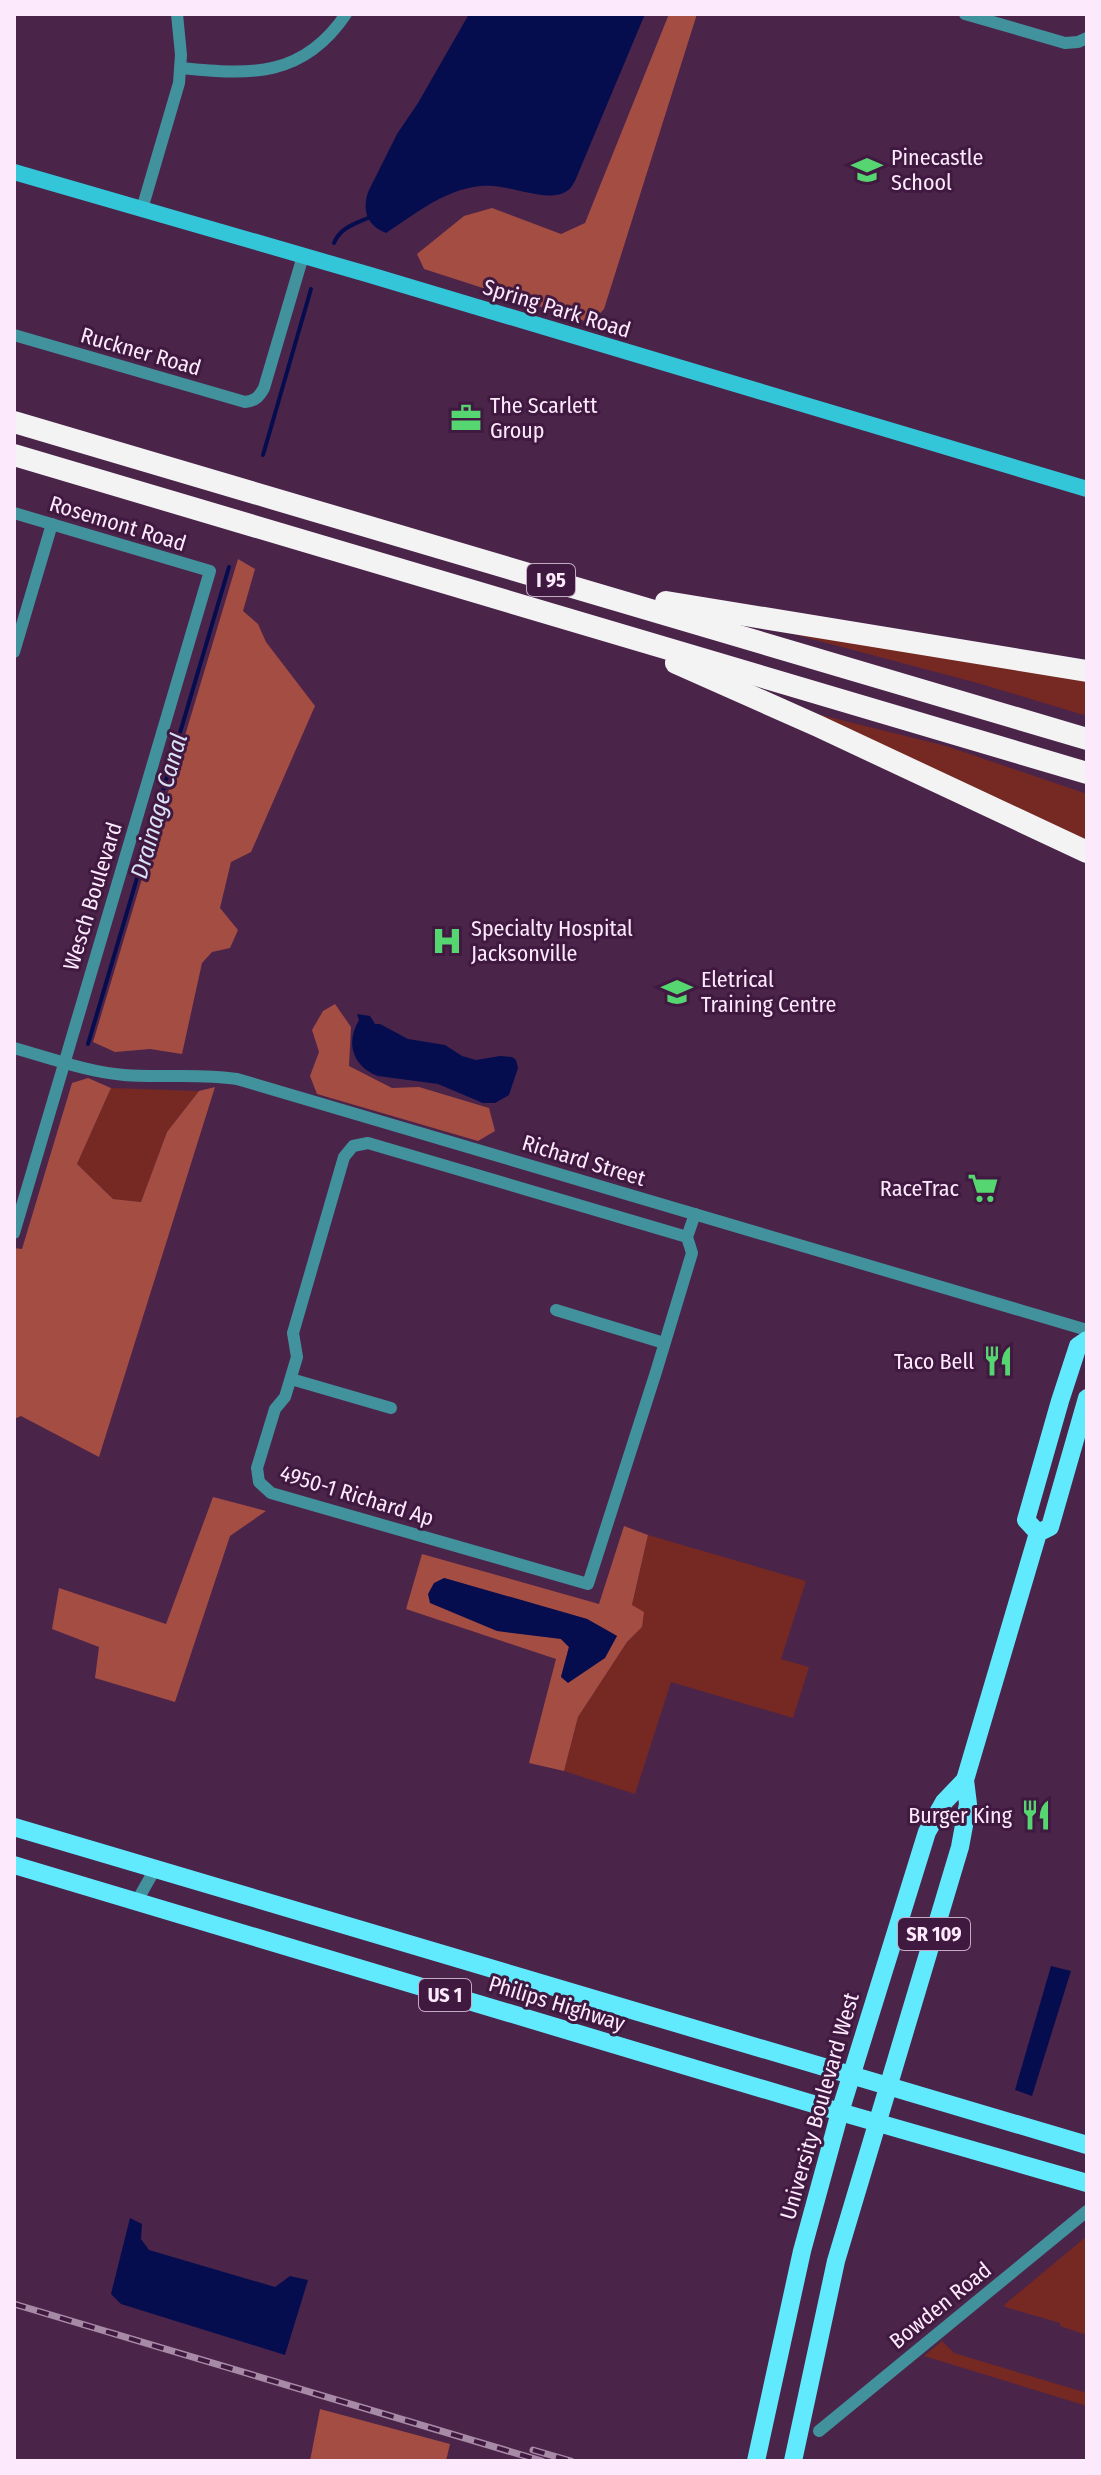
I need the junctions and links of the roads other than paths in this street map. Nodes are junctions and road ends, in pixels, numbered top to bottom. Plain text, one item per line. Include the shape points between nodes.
1 (177, 14) edge
2 (346, 14) edge
3 (965, 14) edge
4 (1087, 38) edge
5 (181, 68) junction
6 (14, 172) edge
7 (142, 209) junction
8 (303, 256) junction
9 (14, 335) edge
10 (14, 422) edge
11 (14, 455) edge
12 (1087, 489) edge
13 (14, 513) edge
14 (52, 524) junction
15 (210, 571) joint
16 (579, 588) junction
17 (591, 625) junction
18 (14, 652) edge
19 (1087, 671) edge
20 (1087, 739) edge
21 (1087, 773) edge
22 (1087, 852) edge
23 (14, 1048) edge
24 (64, 1063) junction
25 (695, 1214) junction
26 (14, 1233) edge
27 (687, 1237) junction
28 (556, 1310) dead end
29 (1087, 1330) edge
30 (1087, 1340) edge
31 (664, 1343) junction
32 (291, 1379) junction
33 (1087, 1398) edge
34 (391, 1408) dead end
35 (1038, 1533) junction
36 (965, 1780) junction
37 (14, 1827) edge
38 (14, 1865) edge
39 (155, 1869) junction
40 (137, 1901) junction
41 (851, 2075) junction
42 (888, 2085) junction
43 (840, 2112) junction
44 (877, 2122) junction
45 (1087, 2145) edge
46 (1087, 2183) edge
47 (1087, 2211) edge
48 (819, 2431) dead end
49 (756, 2461) edge
50 (793, 2461) edge

1 - 5 street
2 - 5 street via 318,47 282,66 234,73
3 - 4 street via 1065,43
5 - 7 street
6 - 7 main road, Spring Park Road
7 - 8 main road, Spring Park Road
8 - 9 street, Ruckner Road via 264,388 256,399 245,402
8 - 12 main road, Spring Park Road
10 - 16 highway, I 95
11 - 17 highway, I 95
13 - 14 street, Rosemont Road
14 - 15 street, Rosemont Road
14 - 18 street
15 - 24 street, Wesch Boulevard
16 - 19 highway
16 - 20 highway, I 95
17 - 21 highway, I 95
17 - 22 highway
23 - 24 street, Richard Street
24 - 25 street, Richard Street via 123,1075 237,1079
24 - 26 street, Wesch Boulevard
25 - 27 street, 4950-1 Richard Ap
25 - 29 street, Richard Street
27 - 31 street, 4950-1 Richard Ap via 692,1253
27 - 32 street, 4950-1 Richard Ap via 359,1143 344,1157 293,1333 297,1357
28 - 31 street
30 - 35 main road, SR 109 via 1078,1346 1026,1520
31 - 32 street, 4950-1 Richard Ap via 588,1584 271,1493 259,1482 257,1468 275,1409
32 - 34 street
33 - 35 main road, University Boulevard West / SR 109 via 1050,1527
35 - 36 main road, University Boulevard West / SR 109
36 - 41 main road, University Boulevard West / SR 109 via 927,1832
36 - 42 main road, University Boulevard West / SR 109 via 968,1804 960,1847
37 - 39 main road, Philips Highway / US 1
38 - 40 main road, Philips Highway / US 1
39 - 40 street
39 - 41 main road, Philips Highway / US 1
40 - 43 main road, Philips Highway / US 1
41 - 42 main road, Philips Highway / US 1
41 - 43 main road, University Boulevard West / SR 109
42 - 44 main road, University Boulevard West / SR 109
42 - 45 main road, Philips Highway / US 1
43 - 44 main road, Philips Highway / US 1
43 - 49 main road, University Boulevard West / SR 109 via 802,2251
44 - 46 main road, Philips Highway / US 1
44 - 50 main road, University Boulevard West / SR 109 via 836,2261
47 - 48 street, Bowden Road

